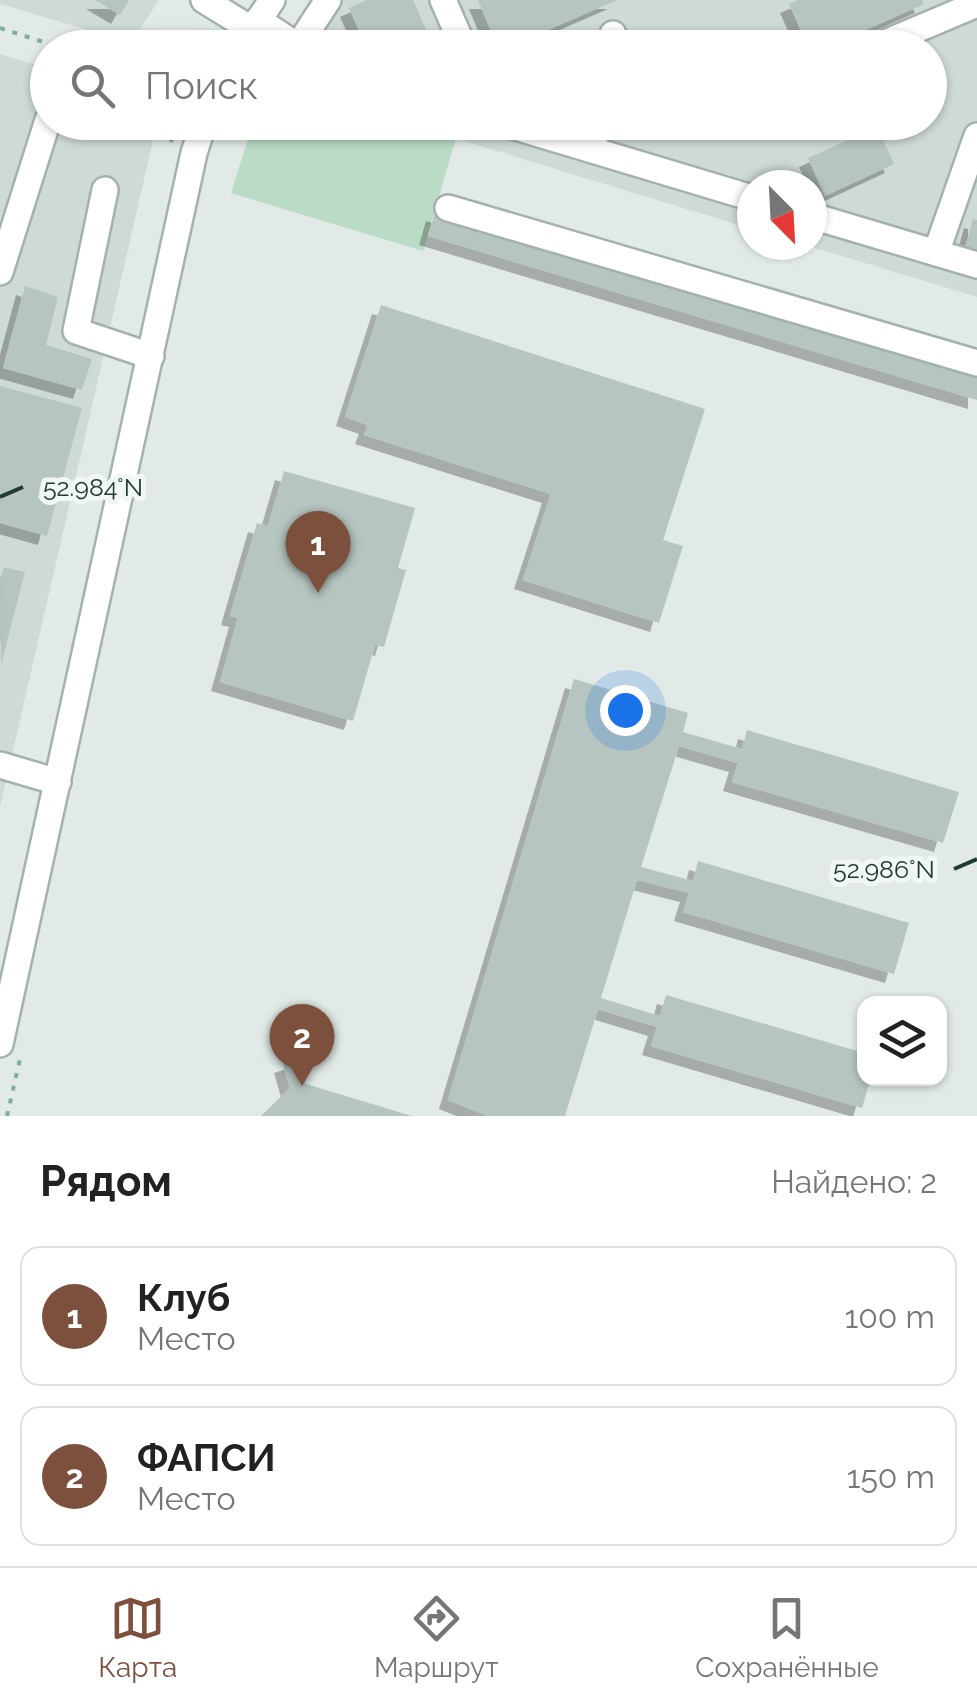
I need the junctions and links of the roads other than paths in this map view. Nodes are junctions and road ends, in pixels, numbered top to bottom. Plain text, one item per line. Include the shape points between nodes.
1 (204, 0) edge
2 (328, 0) edge
3 (443, 0) edge
4 (977, 4) edge
5 (255, 24) edge
6 (308, 30) edge
7 (456, 30) edge
8 (916, 30) edge
9 (977, 136) edge
10 (42, 140) edge
11 (198, 140) edge
12 (559, 140) edge
13 (594, 140) edge
14 (592, 150) junction
15 (105, 190) dead end
16 (737, 194) edge
17 (448, 208) dead end
18 (827, 220) edge
19 (936, 253) junction
20 (977, 266) edge
21 (0, 272) edge
22 (151, 356) junction
23 (977, 363) edge
24 (0, 765) edge
25 (58, 782) junction
26 (6, 991) edge
27 (0, 1044) edge

1 - 5 street
2 - 6 street
3 - 7 street
4 - 8 street
9 - 19 street
10 - 21 street
11 - 22 street
12 - 14 street
13 - 14 street
14 - 16 street
15 - 22 street via 76,331
17 - 23 street
18 - 19 street
19 - 20 street
22 - 25 street
24 - 25 street
25 - 26 street
26 - 27 street

